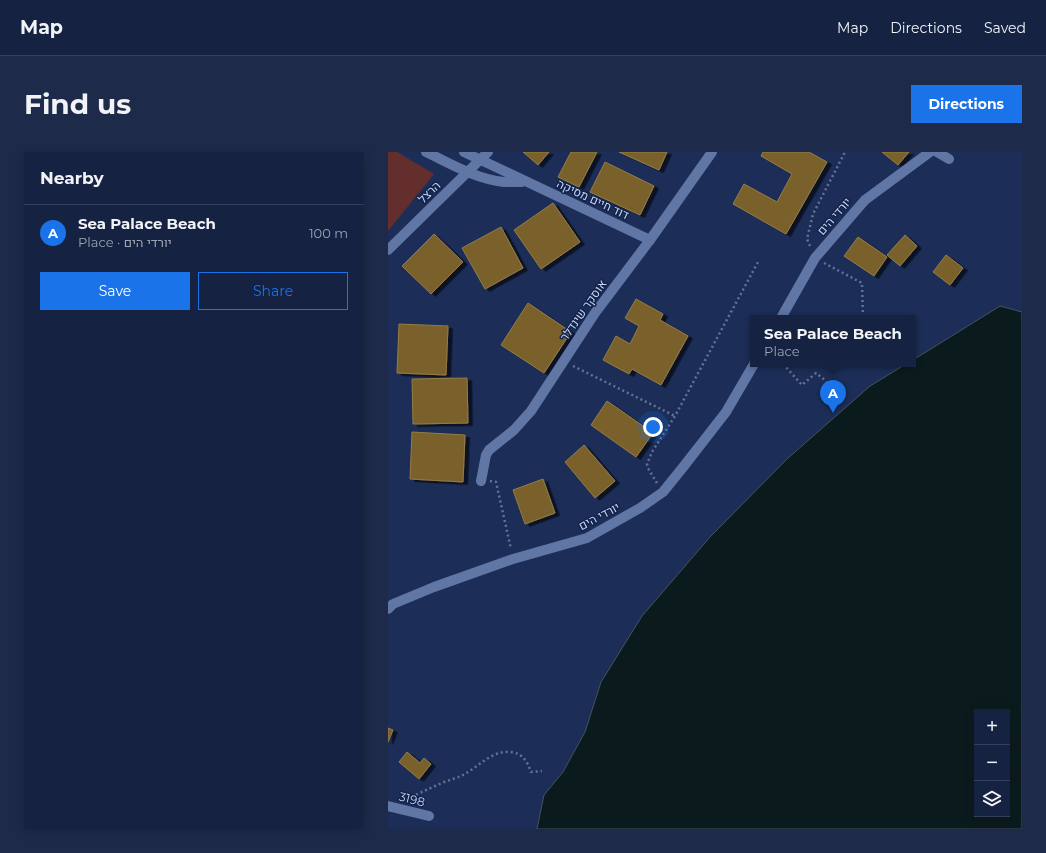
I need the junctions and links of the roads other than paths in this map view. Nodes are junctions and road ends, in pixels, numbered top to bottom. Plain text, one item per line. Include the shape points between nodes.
1 (426, 152) edge
2 (464, 152) edge
3 (488, 152) edge
4 (712, 152) edge
5 (930, 152) edge
6 (937, 152) edge
7 (480, 160) junction
8 (949, 160) dead end
9 (467, 172) junction
10 (525, 182) junction
11 (650, 240) junction
12 (388, 250) edge
13 (783, 315) edge
14 (752, 367) edge
15 (482, 481) road end
16 (390, 606) edge
17 (389, 806) edge
18 (429, 816) dead end

1 - 9 street, דוד חיים מסיקה
2 - 7 street, דוד חיים מסיקה
3 - 7 street, הרצל
4 - 11 street, אוסקר שינדלר
5 - 13 street, יורדי הים via 865,200 815,258
6 - 8 street
7 - 9 street, הרצל
7 - 10 street, דוד חיים מסיקה
9 - 10 street, דוד חיים מסיקה via 503,182
9 - 12 street, הרצל
10 - 11 street, דוד חיים מסיקה
11 - 15 street, אוסקר שינדלר via 595,313 531,411 514,430 489,450
14 - 16 street, יורדי הים via 726,412 663,492 640,508 587,538 513,559 434,587
17 - 18 street, 3198

